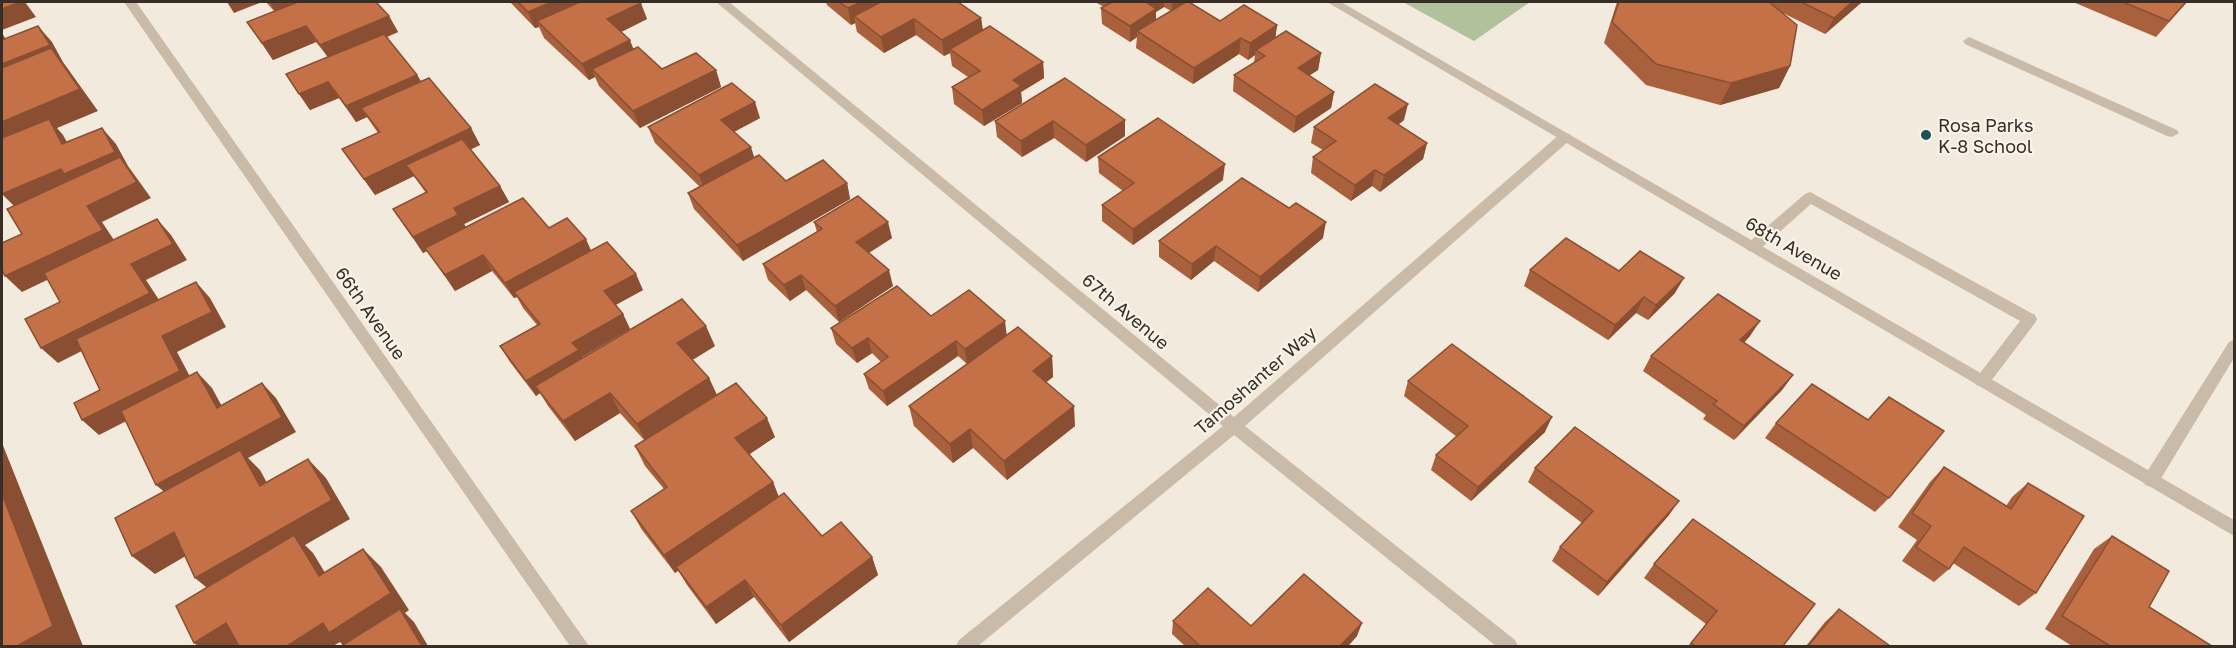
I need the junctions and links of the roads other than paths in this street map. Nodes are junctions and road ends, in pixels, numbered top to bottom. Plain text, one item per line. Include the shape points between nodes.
1 (130, 2) edge
2 (722, 2) edge
3 (1333, 2) edge
4 (1969, 41) dead end
5 (2172, 133) dead end
6 (1565, 137) junction
7 (1753, 247) junction
8 (2235, 346) edge
9 (1982, 381) junction
10 (1234, 426) junction
11 (2151, 480) junction
12 (2235, 529) edge
13 (580, 646) edge
14 (965, 646) edge
15 (1509, 646) edge

1 - 13 street, 66th Avenue
2 - 10 street, 67th Avenue
3 - 6 street, 68th Avenue
4 - 5 street
6 - 7 street, 68th Avenue
6 - 10 street, Tamoshanter Way
7 - 9 street, 68th Avenue
7 - 9 street via 1810,197 2030,319
8 - 11 street
9 - 11 street, 68th Avenue
10 - 14 street, Tamoshanter Way
10 - 15 street, 67th Avenue
11 - 12 street, 68th Avenue

